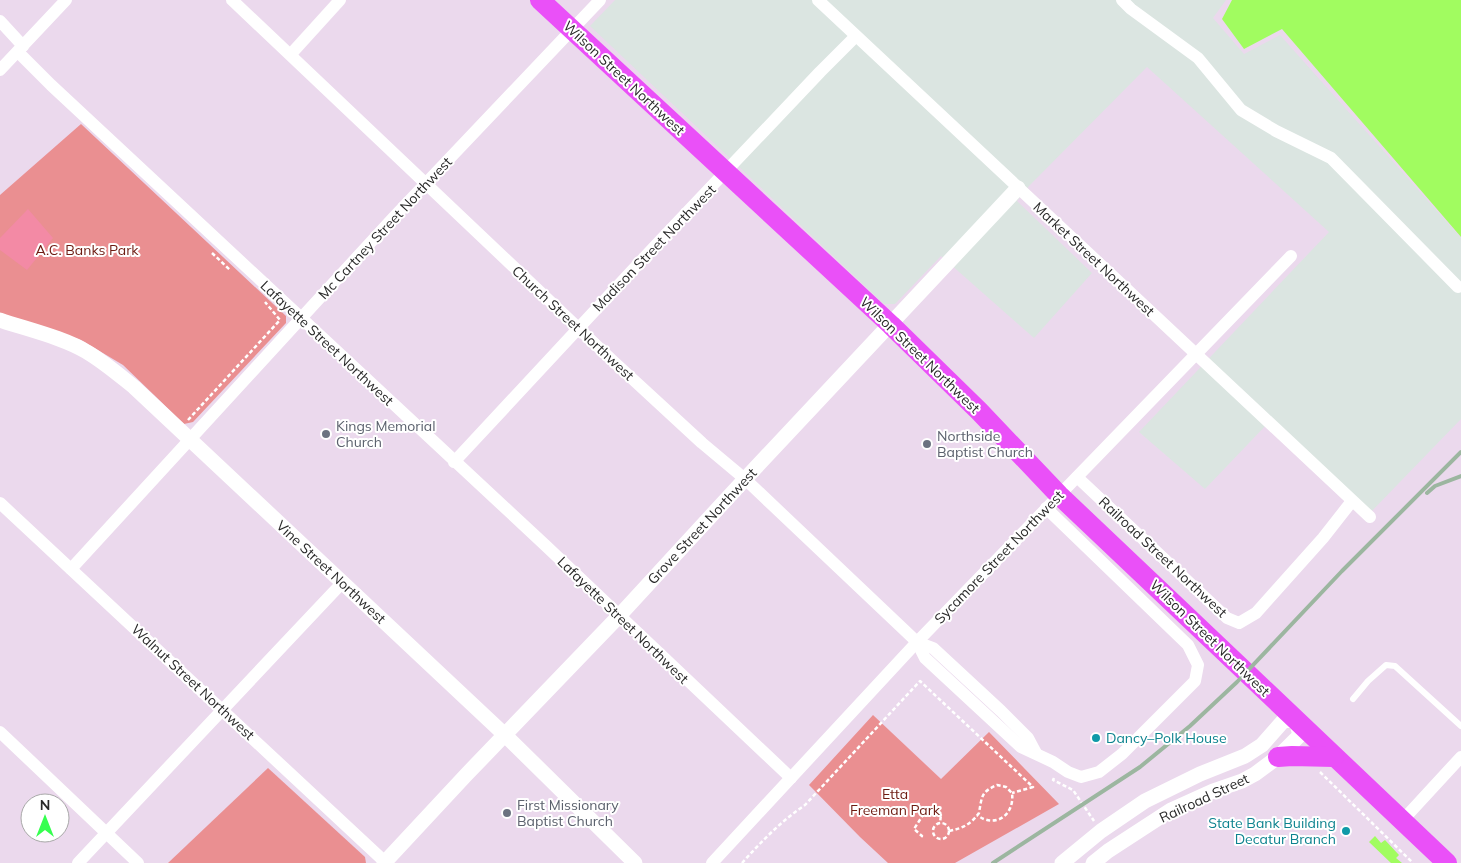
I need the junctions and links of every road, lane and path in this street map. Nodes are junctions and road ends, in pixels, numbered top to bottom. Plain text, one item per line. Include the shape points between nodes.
1 (66, 0) edge
2 (232, 0) edge
3 (340, 0) edge
4 (540, 0) edge
5 (600, 0) edge
6 (818, 0) edge
7 (1122, 0) edge
8 (0, 21) edge
9 (573, 30) junction
10 (856, 36) junction
11 (21, 49) junction
12 (291, 54) junction
13 (0, 70) edge
14 (726, 173) junction
15 (427, 183) junction
16 (1018, 188) junction
17 (206, 248) dead end
18 (1291, 256) dead end
19 (232, 272) dead end
20 (1458, 287) dead end
21 (264, 301) dead end
22 (300, 319) junction
23 (0, 320) edge
24 (891, 325) junction
25 (579, 327) junction
26 (1196, 354) junction
27 (187, 421) dead end
28 (190, 440) junction
29 (454, 462) junction
30 (1077, 477) junction
31 (745, 479) junction
32 (1352, 501) junction
33 (1052, 502) junction
34 (0, 503) edge
35 (1370, 517) dead end
36 (71, 569) junction
37 (342, 583) junction
38 (619, 616) junction
39 (917, 642) junction
40 (1353, 699) dead end
41 (222, 708) junction
42 (1296, 721) junction
43 (1461, 726) edge
44 (0, 732) edge
45 (505, 735) junction
46 (1278, 757) junction
47 (1334, 757) junction
48 (1461, 757) edge
49 (1318, 771) dead end
50 (791, 778) junction
51 (1012, 793) junction
52 (1074, 793) dead end
53 (920, 803) dead end
54 (923, 815) junction
55 (977, 815) junction
56 (1402, 821) junction
57 (1094, 823) dead end
58 (940, 824) junction
59 (949, 831) junction
60 (106, 832) junction
61 (920, 838) dead end
62 (384, 862) edge
63 (78, 863) edge
64 (138, 863) edge
65 (636, 863) edge
66 (712, 863) edge
67 (742, 863) edge
68 (1062, 863) edge
69 (1093, 863) edge
70 (1413, 863) edge
71 (1447, 863) edge

1 - 11 street
2 - 12 street, Church Street Northwest
3 - 12 street
4 - 9 highway, Wilson Street Northwest
5 - 9 street, Mc Cartney Street Northwest
6 - 10 street, Market Street Northwest
7 - 20 street via 1198,58 1241,110 1276,132 1331,158
8 - 11 street, Lafayette Street Northwest
9 - 14 highway, Wilson Street Northwest
9 - 15 street, Mc Cartney Street Northwest
10 - 14 street, Madison Street Northwest
10 - 16 street, Market Street Northwest
11 - 13 street
11 - 22 street, Lafayette Street Northwest via 51,85
12 - 15 street, Church Street Northwest
14 - 24 highway, Wilson Street Northwest
14 - 25 street, Madison Street Northwest
15 - 22 street, Mc Cartney Street Northwest
15 - 25 street, Church Street Northwest
16 - 24 street, Grove Street Northwest
16 - 26 street, Market Street Northwest
17 - 19 path
18 - 26 street, Sycamore Street Northwest
21 - 27 path via 280,320
22 - 28 street, Mc Cartney Street Northwest
22 - 29 street, Lafayette Street Northwest
23 - 28 street, Vine Street Northwest via 86,351 134,387
24 - 31 street, Grove Street Northwest
24 - 33 highway, Wilson Street Northwest via 979,411
25 - 29 street, Madison Street Northwest
25 - 31 street, Church Street Northwest via 695,437
26 - 30 street, Sycamore Street Northwest
26 - 32 street, Market Street Northwest
28 - 36 street, Mc Cartney Street Northwest
28 - 37 street, Vine Street Northwest
29 - 38 street, Lafayette Street Northwest
30 - 32 street, Railroad Street Northwest via 1227,618 1239,622 1256,613
30 - 33 street, Sycamore Street Northwest
31 - 38 street, Grove Street Northwest
31 - 39 street, Church Street Northwest
32 - 35 street, Market Street Northwest
33 - 39 street, Sycamore Street Northwest
33 - 39 street, Church Street Northwest via 1188,645 1198,665 1196,680 1122,754 1099,772 1080,776 1021,747 925,658
33 - 42 highway, Wilson Street Northwest via 1228,654
34 - 36 street, Walnut Street Northwest
36 - 41 street, Walnut Street Northwest
37 - 41 street
37 - 45 street, Vine Street Northwest
38 - 45 street, Grove Street Northwest
38 - 50 street, Lafayette Street Northwest
39 - 50 street, Sycamore Street Northwest
40 - 43 lane via 1386,665 1395,666
41 - 60 street
41 - 62 street, Walnut Street Northwest
42 - 46 street, Railroad Street via 1300,735
42 - 47 highway, Wilson Street Northwest
42 - 68 street via 1284,720 1262,745 1245,756 1145,801
44 - 60 street
45 - 62 street, Grove Street Northwest
45 - 65 street, Vine Street Northwest
46 - 47 highway
46 - 69 street, Railroad Street via 1242,781 1171,810
47 - 56 highway, Wilson Street Northwest
48 - 56 street
49 - 70 path
50 - 66 street, Sycamore Street Northwest
51 - 55 path via 1011,808 1006,816 990,822
51 - 55 path via 997,784 986,790
51 - 67 path via 1033,787 920,681 805,805 771,832
52 - 57 path
53 - 54 path via 917,807
54 - 58 path via 935,808 941,814
54 - 61 path via 914,829 922,836
55 - 59 path via 972,823
56 - 71 highway, Wilson Street Northwest
58 - 59 path via 946,825
58 - 59 path via 933,828 936,837 944,839
60 - 63 street
60 - 64 street

